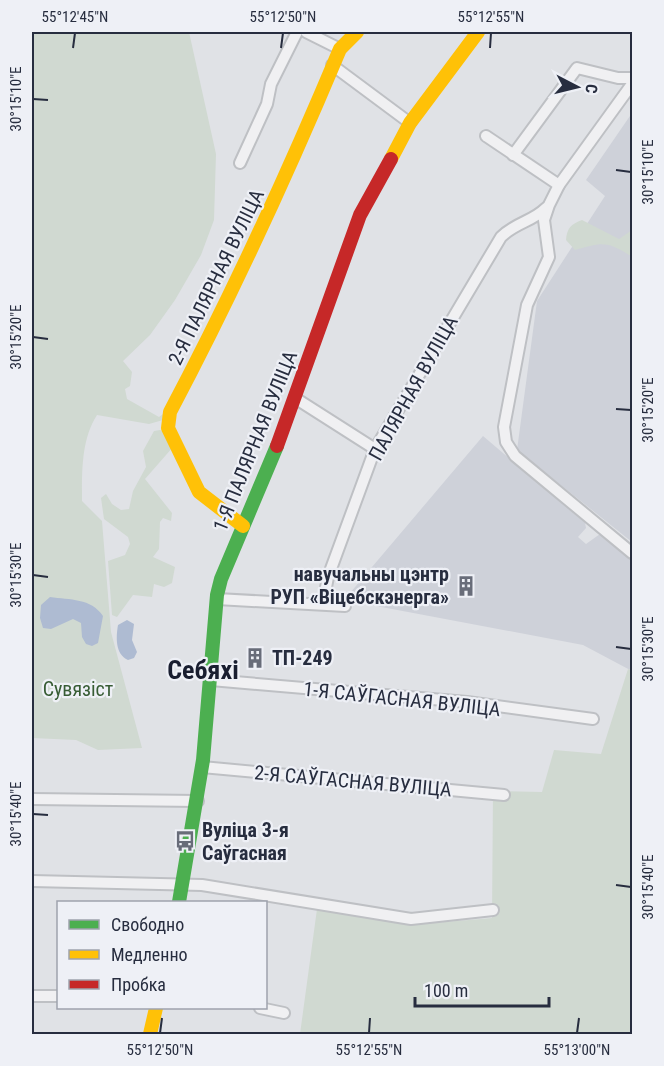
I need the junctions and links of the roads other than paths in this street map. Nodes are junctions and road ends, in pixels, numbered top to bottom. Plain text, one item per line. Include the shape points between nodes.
1 (297, 32) edge
2 (306, 32) edge
3 (357, 32) edge
4 (478, 32) edge
5 (340, 49) junction
6 (332, 65) junction
7 (633, 78) edge
8 (633, 84) edge
9 (410, 123) junction
10 (486, 136) dead end
11 (513, 155) junction
12 (240, 163) dead end
13 (559, 185) junction
14 (549, 205) junction
15 (295, 398) junction
16 (375, 448) junction
17 (243, 526) junction
18 (633, 553) edge
19 (217, 599) junction
20 (323, 603) junction
21 (345, 606) dead end
22 (211, 680) junction
23 (593, 719) dead end
24 (202, 767) junction
25 (504, 795) dead end
26 (32, 799) edge
27 (198, 801) junction
28 (32, 882) edge
29 (183, 884) junction
30 (179, 901) edge
31 (493, 910) dead end
32 (32, 996) edge
33 (57, 996) edge
34 (156, 1009) edge
35 (265, 1009) edge
36 (284, 1013) dead end
37 (150, 1035) edge

1 - 12 street via 271,84 267,104
2 - 5 street
3 - 5 street, 2-Я ПАЛЯРНАЯ ВУЛІЦА
4 - 9 street, 1-Я ПАЛЯРНАЯ ВУЛІЦА
5 - 6 street, 2-Я ПАЛЯРНАЯ ВУЛІЦА
6 - 9 street
6 - 17 street, 2-Я ПАЛЯРНАЯ ВУЛІЦА via 280,191 170,412 168,428 199,492
7 - 11 street via 577,68
8 - 13 street, ПАЛЯРНАЯ ВУЛІЦА
9 - 15 street, 1-Я ПАЛЯРНАЯ ВУЛІЦА via 360,215
10 - 11 street
11 - 13 street
13 - 14 street, ПАЛЯРНАЯ ВУЛІЦА
14 - 16 street, ПАЛЯРНАЯ ВУЛІЦА via 537,217 513,225 501,237
14 - 18 street, ПАЛЯРНАЯ ВУЛІЦА via 544,220 549,257 527,305 504,427 506,442 515,456
15 - 16 street
15 - 17 street, 1-Я ПАЛЯРНАЯ ВУЛІЦА
16 - 20 street, ПАЛЯРНАЯ ВУЛІЦА via 328,577
17 - 19 street, 1-Я ПАЛЯРНАЯ ВУЛІЦА
19 - 20 street
19 - 22 street, 1-Я ПАЛЯРНАЯ ВУЛІЦА
20 - 21 street
22 - 23 street, 1-Я САЎГАСНАЯ ВУЛІЦА via 467,702
22 - 24 street, 1-Я ПАЛЯРНАЯ ВУЛІЦА
24 - 25 street, 2-Я САЎГАСНАЯ ВУЛІЦА
24 - 27 street, 1-Я ПАЛЯРНАЯ ВУЛІЦА
26 - 27 street
27 - 29 street, 1-Я ПАЛЯРНАЯ ВУЛІЦА
28 - 29 street
29 - 30 street, 1-Я ПАЛЯРНАЯ ВУЛІЦА
29 - 31 street via 396,918 430,919
32 - 33 street
34 - 37 street
35 - 36 street

